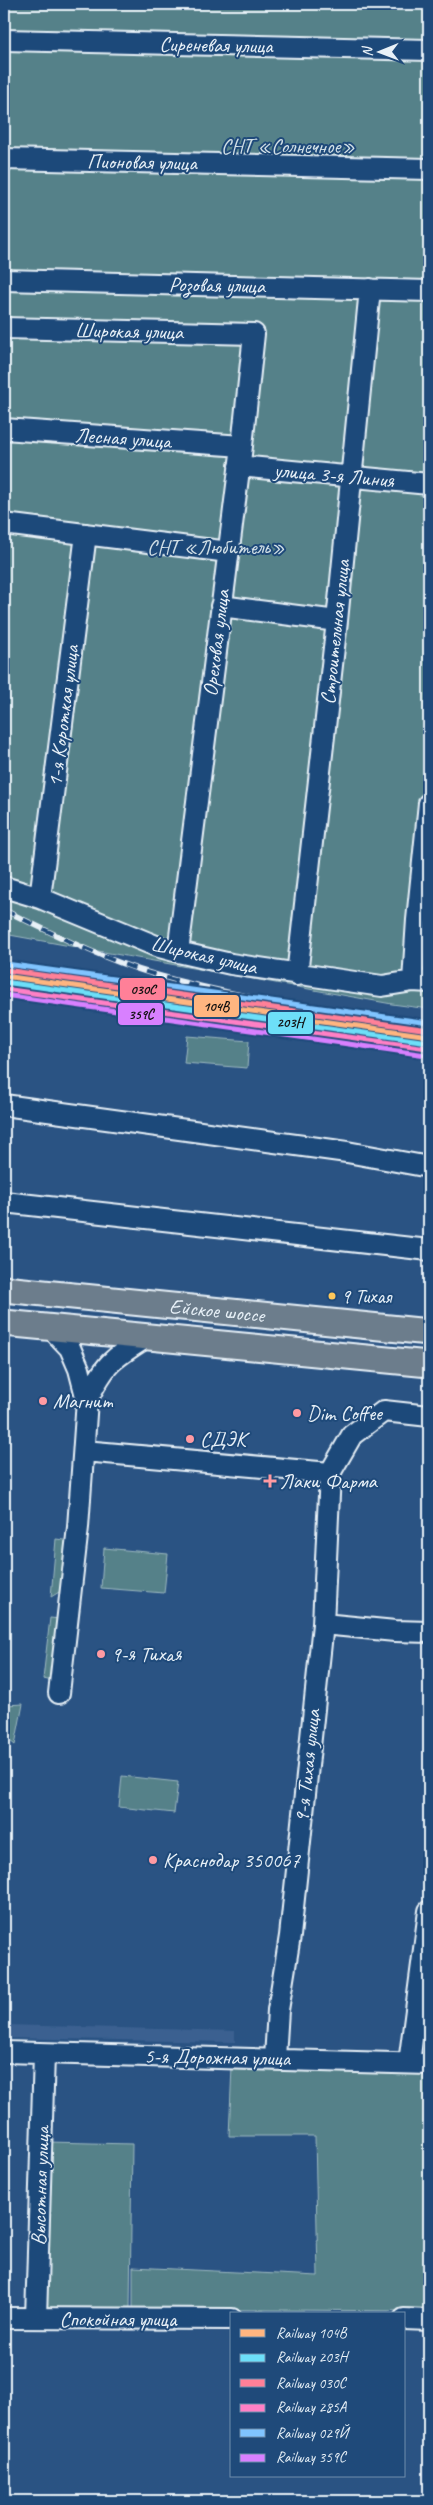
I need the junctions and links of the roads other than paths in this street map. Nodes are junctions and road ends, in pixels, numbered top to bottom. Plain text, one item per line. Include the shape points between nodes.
1 (4, 40) edge
2 (429, 50) edge
3 (4, 159) edge
4 (429, 169) edge
5 (4, 280) edge
6 (370, 289) junction
7 (429, 291) edge
8 (4, 328) edge
9 (254, 334) joint
10 (4, 429) edge
11 (242, 446) junction
12 (239, 466) junction
13 (350, 475) junction
14 (429, 484) edge
15 (4, 524) edge
16 (86, 534) junction
17 (229, 552) junction
18 (221, 606) junction
19 (337, 621) junction
20 (429, 803) edge
21 (4, 887) edge
22 (40, 898) junction
23 (423, 921) edge
24 (178, 952) junction
25 (298, 975) junction
26 (421, 982) edge
27 (4, 1105) edge
28 (429, 1166) edge
29 (4, 1202) edge
30 (429, 1250) edge
31 (4, 1289) edge
32 (4, 1323) edge
33 (51, 1328) junction
34 (429, 1332) edge
35 (147, 1337) junction
36 (429, 1364) edge
37 (87, 1400) junction
38 (429, 1416) edge
39 (84, 1451) junction
40 (330, 1473) junction
41 (323, 1624) junction
42 (429, 1632) edge
43 (59, 1693) dead end
44 (429, 1911) edge
45 (4, 2052) edge
46 (44, 2054) junction
47 (275, 2058) junction
48 (419, 2064) edge
49 (4, 2318) edge
50 (36, 2318) junction
51 (230, 2319) edge
52 (406, 2320) edge
53 (429, 2320) edge

1 - 2 street, Сиреневая улица
3 - 4 street, Пионовая улица
5 - 6 street, Розовая улица
6 - 7 street, Розовая улица
6 - 13 street, Строительная улица
8 - 9 street, Широкая улица
9 - 11 street, Ореховая улица
10 - 11 street, Лесная улица
11 - 12 street, Ореховая улица
12 - 13 street, улица 3-я Линия
12 - 17 street, Ореховая улица
13 - 14 street, улица 3-я Линия
13 - 19 street, Строительная улица
15 - 16 street
16 - 17 street
16 - 22 street, 1-я Короткая улица
17 - 18 street, Ореховая улица
18 - 19 street
18 - 24 street, Ореховая улица
19 - 25 street, Строительная улица
20 - 23 street
21 - 22 street, Широкая улица
22 - 24 street, Широкая улица
23 - 26 street
24 - 25 street, Широкая улица
25 - 26 street, Широкая улица via 382,986
27 - 28 street
29 - 30 street
31 - 34 main road, Ейское шоссе
32 - 33 main road, Ейское шоссе
33 - 35 main road, Ейское шоссе
33 - 37 street via 70,1348 80,1369
35 - 36 main road, Ейское шоссе
35 - 37 street via 115,1357 101,1371
37 - 39 street
38 - 40 street via 384,1411 352,1435
39 - 40 street
39 - 43 street
40 - 41 street, 9-я Тихая улица
41 - 42 street via 395,1632
41 - 47 street, 9-я Тихая улица
44 - 48 street
45 - 46 street, 5-я Дорожная улица
46 - 47 street, 5-я Дорожная улица
46 - 50 street, Высотная улица
47 - 48 street, 5-я Дорожная улица
49 - 50 street, Спокойная улица
50 - 51 street, Спокойная улица
52 - 53 street

